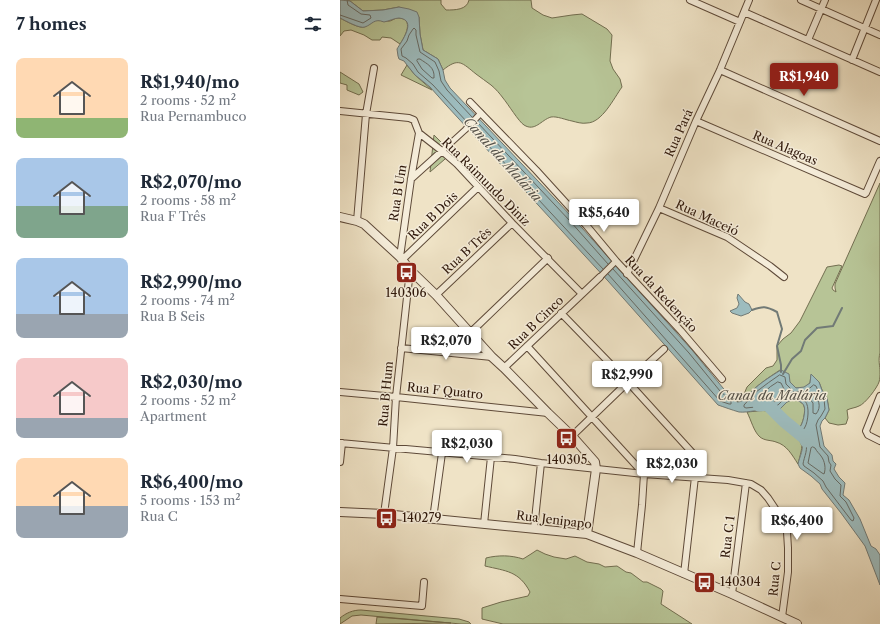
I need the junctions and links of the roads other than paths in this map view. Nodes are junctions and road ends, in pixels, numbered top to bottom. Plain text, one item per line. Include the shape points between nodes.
1 (690, 0) edge
2 (749, 0) edge
3 (801, 0) edge
4 (825, 0) edge
5 (876, 0) edge
6 (821, 9) junction
7 (744, 12) junction
8 (740, 22) junction
9 (865, 29) junction
10 (880, 35) edge
11 (808, 40) junction
12 (852, 60) junction
13 (374, 68) dead end
14 (720, 70) junction
15 (880, 72) edge
16 (470, 102) dead end
17 (340, 111) edge
18 (366, 114) junction
19 (480, 114) junction
20 (696, 121) junction
21 (419, 133) junction
22 (880, 141) edge
23 (442, 151) junction
24 (880, 161) edge
25 (411, 180) junction
26 (478, 187) junction
27 (659, 208) junction
28 (340, 217) edge
29 (357, 221) junction
30 (512, 223) junction
31 (548, 258) junction
32 (401, 259) junction
33 (616, 261) junction
34 (410, 270) junction
35 (627, 274) junction
36 (600, 277) joint
37 (784, 277) dead end
38 (582, 294) junction
39 (436, 295) junction
40 (561, 314) junction
41 (470, 333) junction
42 (527, 346) junction
43 (401, 348) junction
44 (664, 349) dead end
45 (492, 357) junction
46 (504, 368) junction
47 (722, 379) dead end
48 (628, 382) junction
49 (340, 392) edge
50 (880, 396) edge
51 (396, 397) junction
52 (548, 413) junction
53 (592, 417) junction
54 (572, 436) junction
55 (880, 442) edge
56 (341, 443) edge
57 (393, 448) junction
58 (442, 453) junction
59 (491, 457) junction
60 (340, 462) edge
61 (541, 463) junction
62 (596, 469) junction
63 (644, 474) junction
64 (695, 477) junction
65 (749, 483) junction
66 (340, 512) edge
67 (384, 514) junction
68 (433, 519) junction
69 (484, 524) junction
70 (534, 529) junction
71 (587, 534) junction
72 (637, 553) junction
73 (684, 574) junction
74 (424, 582) dead end
75 (732, 594) junction
76 (340, 599) edge
77 (782, 617) junction
78 (797, 624) edge

1 - 8 street
2 - 7 street, Rua Pará
3 - 6 street
4 - 6 street
5 - 9 street
6 - 9 street
6 - 11 street
7 - 8 street, Rua Pará
7 - 11 street
8 - 14 street, Rua Pará
9 - 10 street
9 - 12 street
11 - 12 street
12 - 15 street
13 - 18 street
14 - 20 street, Rua Pará
14 - 22 street
16 - 19 street, Rua da Redenção
17 - 18 street, Rua Raimundo Diniz
18 - 21 street, Rua Raimundo Diniz via 412,119
18 - 29 street
19 - 23 street
19 - 33 street, Rua da Redenção via 536,170
20 - 24 street, Rua Alagoas via 866,194
20 - 27 street, Rua Pará
21 - 23 street, Rua Raimundo Diniz
21 - 25 street, Rua B Um
23 - 25 street
23 - 26 street, Rua Raimundo Diniz
25 - 32 street, Rua B Um
26 - 30 street, Rua Raimundo Diniz
26 - 32 street, Rua B Dois
27 - 35 street, Rua Pará
27 - 37 street, Rua Maceió via 727,237
28 - 29 street
29 - 32 street via 366,226
30 - 31 street, Rua Raimundo Diniz
30 - 39 street, Rua B Três
31 - 38 street, Rua Raimundo Diniz
31 - 41 street
32 - 34 street
33 - 35 street, Rua da Redenção
33 - 36 street
34 - 39 street
34 - 43 street, Rua B Hum
35 - 47 street, Rua da Redenção
36 - 38 street
38 - 40 street, Rua B Cinco
39 - 41 street
40 - 42 street, Rua B Cinco
40 - 48 street
41 - 45 street
42 - 46 street, Rua B Cinco
42 - 53 street
43 - 45 street
43 - 51 street, Rua B Hum
44 - 48 street
45 - 46 street
46 - 52 street
48 - 53 street
48 - 64 street via 696,458 698,463
49 - 51 street, Rua F Quatro
50 - 55 street via 866,431
51 - 52 street, Rua F Quatro
51 - 57 street, Rua B Hum
52 - 54 street
53 - 54 street
53 - 63 street
54 - 62 street via 595,462
56 - 57 street
56 - 60 street
57 - 58 street
57 - 67 street, Rua B Hum
58 - 59 street
58 - 68 street
59 - 61 street
59 - 69 street
61 - 62 street
61 - 70 street
62 - 63 street
62 - 71 street
63 - 64 street
63 - 72 street
64 - 65 street
64 - 73 street
65 - 75 street, Rua C 1
65 - 77 street, Rua C via 768,498 787,532 788,572
66 - 67 street, Rua Jenipapo
67 - 68 street, Rua Jenipapo
68 - 69 street, Rua Jenipapo
69 - 70 street, Rua Jenipapo
70 - 71 street, Rua Jenipapo
71 - 72 street, Rua Jenipapo
72 - 73 street, Rua Jenipapo
73 - 75 street, Rua Jenipapo
74 - 76 street via 422,606
75 - 77 street, Rua Jenipapo
77 - 78 street, Rua Jenipapo

